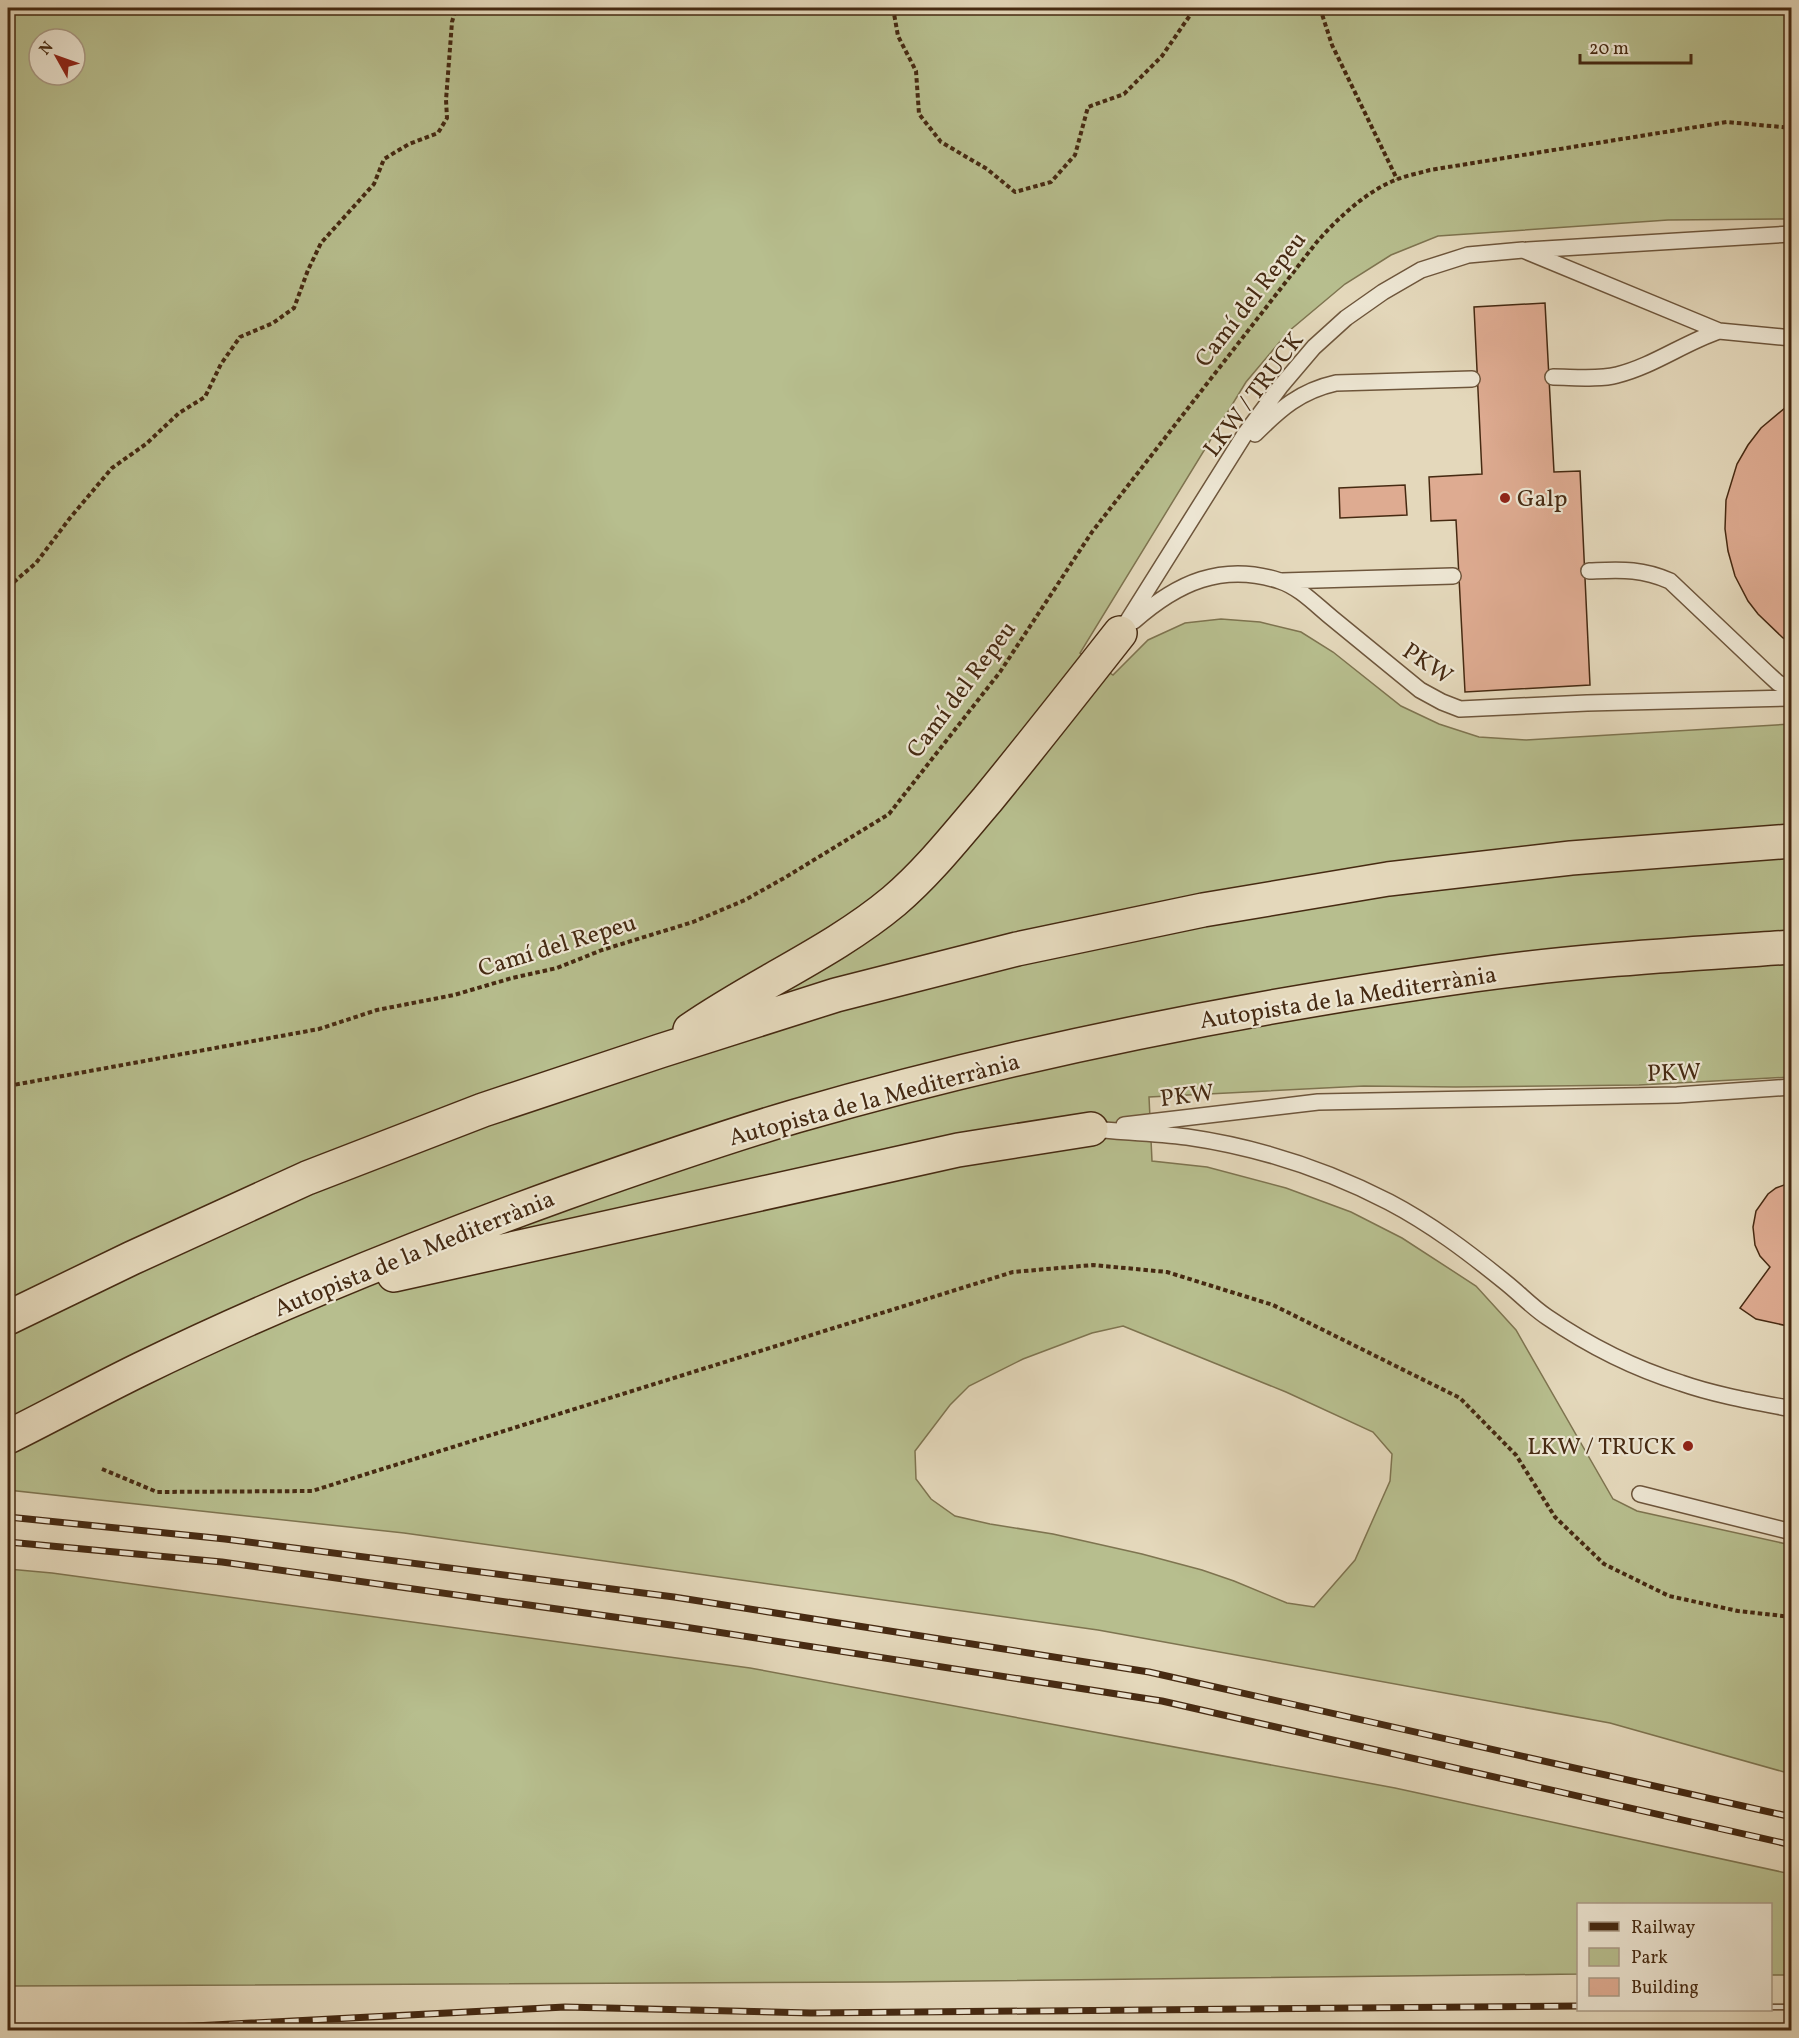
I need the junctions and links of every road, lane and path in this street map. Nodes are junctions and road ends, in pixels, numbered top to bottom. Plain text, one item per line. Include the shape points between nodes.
1 (456, 8) edge
2 (893, 8) edge
3 (1195, 8) edge
4 (1320, 8) edge
5 (1791, 128) edge
6 (1397, 179) junction
7 (1791, 234) edge
8 (1523, 250) junction
9 (1719, 332) junction
10 (1791, 338) edge
11 (1552, 378) dead end
12 (1472, 380) dead end
13 (1229, 460) junction
14 (1589, 571) dead end
15 (1453, 576) dead end
16 (1282, 582) junction
17 (8, 587) edge
18 (1120, 633) junction
19 (1791, 690) edge
20 (1791, 698) edge
21 (1791, 841) edge
22 (1791, 947) edge
23 (660, 1051) junction
24 (8, 1086) edge
25 (1791, 1087) edge
26 (1091, 1129) junction
27 (305, 1294) junction
28 (8, 1318) edge
29 (1791, 1409) edge
30 (8, 1437) edge
31 (102, 1469) dead end
32 (1640, 1494) dead end
33 (1791, 1532) edge
34 (1791, 1617) edge

1 - 17 path via 447,118 438,133 384,159 374,184 321,243 294,308 273,323 240,337 205,397 179,412 146,444 112,468 36,563
2 - 3 path via 898,36 916,71 918,114 941,142 987,169 1015,192 1051,182 1075,155 1088,107 1124,94 1162,56
4 - 6 path via 1332,45
5 - 6 path, Camí del Repeu via 1728,122 1430,170
6 - 24 path, Camí del Repeu via 1338,218 1316,243 1092,532 1000,672 890,814 745,900 693,922 557,968 377,1010 319,1029
7 - 8 lane
8 - 9 lane, LKW / TRUCK
8 - 13 lane, LKW / TRUCK via 1468,255 1421,270 1346,318 1314,347 1280,387
9 - 10 lane, LKW / TRUCK
9 - 11 lane via 1614,376
12 - 13 lane via 1336,383 1315,388 1271,417
13 - 18 lane, LKW / TRUCK
14 - 19 lane via 1632,570 1670,581 1766,672
15 - 16 lane
16 - 18 lane, PKW via 1233,573 1208,577 1152,604
16 - 20 lane, PKW via 1420,690 1460,709
18 - 23 highway via 937,860 894,901
21 - 23 highway via 1571,858 1388,879 1203,910 1017,949 836,995
22 - 27 highway, Autopista de la Mediterrània via 1477,974 1132,1033 987,1066 795,1117 627,1171 465,1229
23 - 28 highway via 483,1110 307,1178
25 - 26 lane, PKW via 1677,1095 1317,1102
26 - 27 highway via 958,1150
26 - 29 lane via 1186,1137 1293,1161 1388,1201 1425,1222 1544,1315 1617,1358 1682,1384
27 - 30 highway, Autopista de la Mediterrània via 143,1368
31 - 34 path via 157,1492 312,1491 1013,1272 1093,1265 1167,1272 1273,1305 1460,1398 1516,1455 1555,1517 1604,1564 1669,1596 1738,1611
32 - 33 lane

